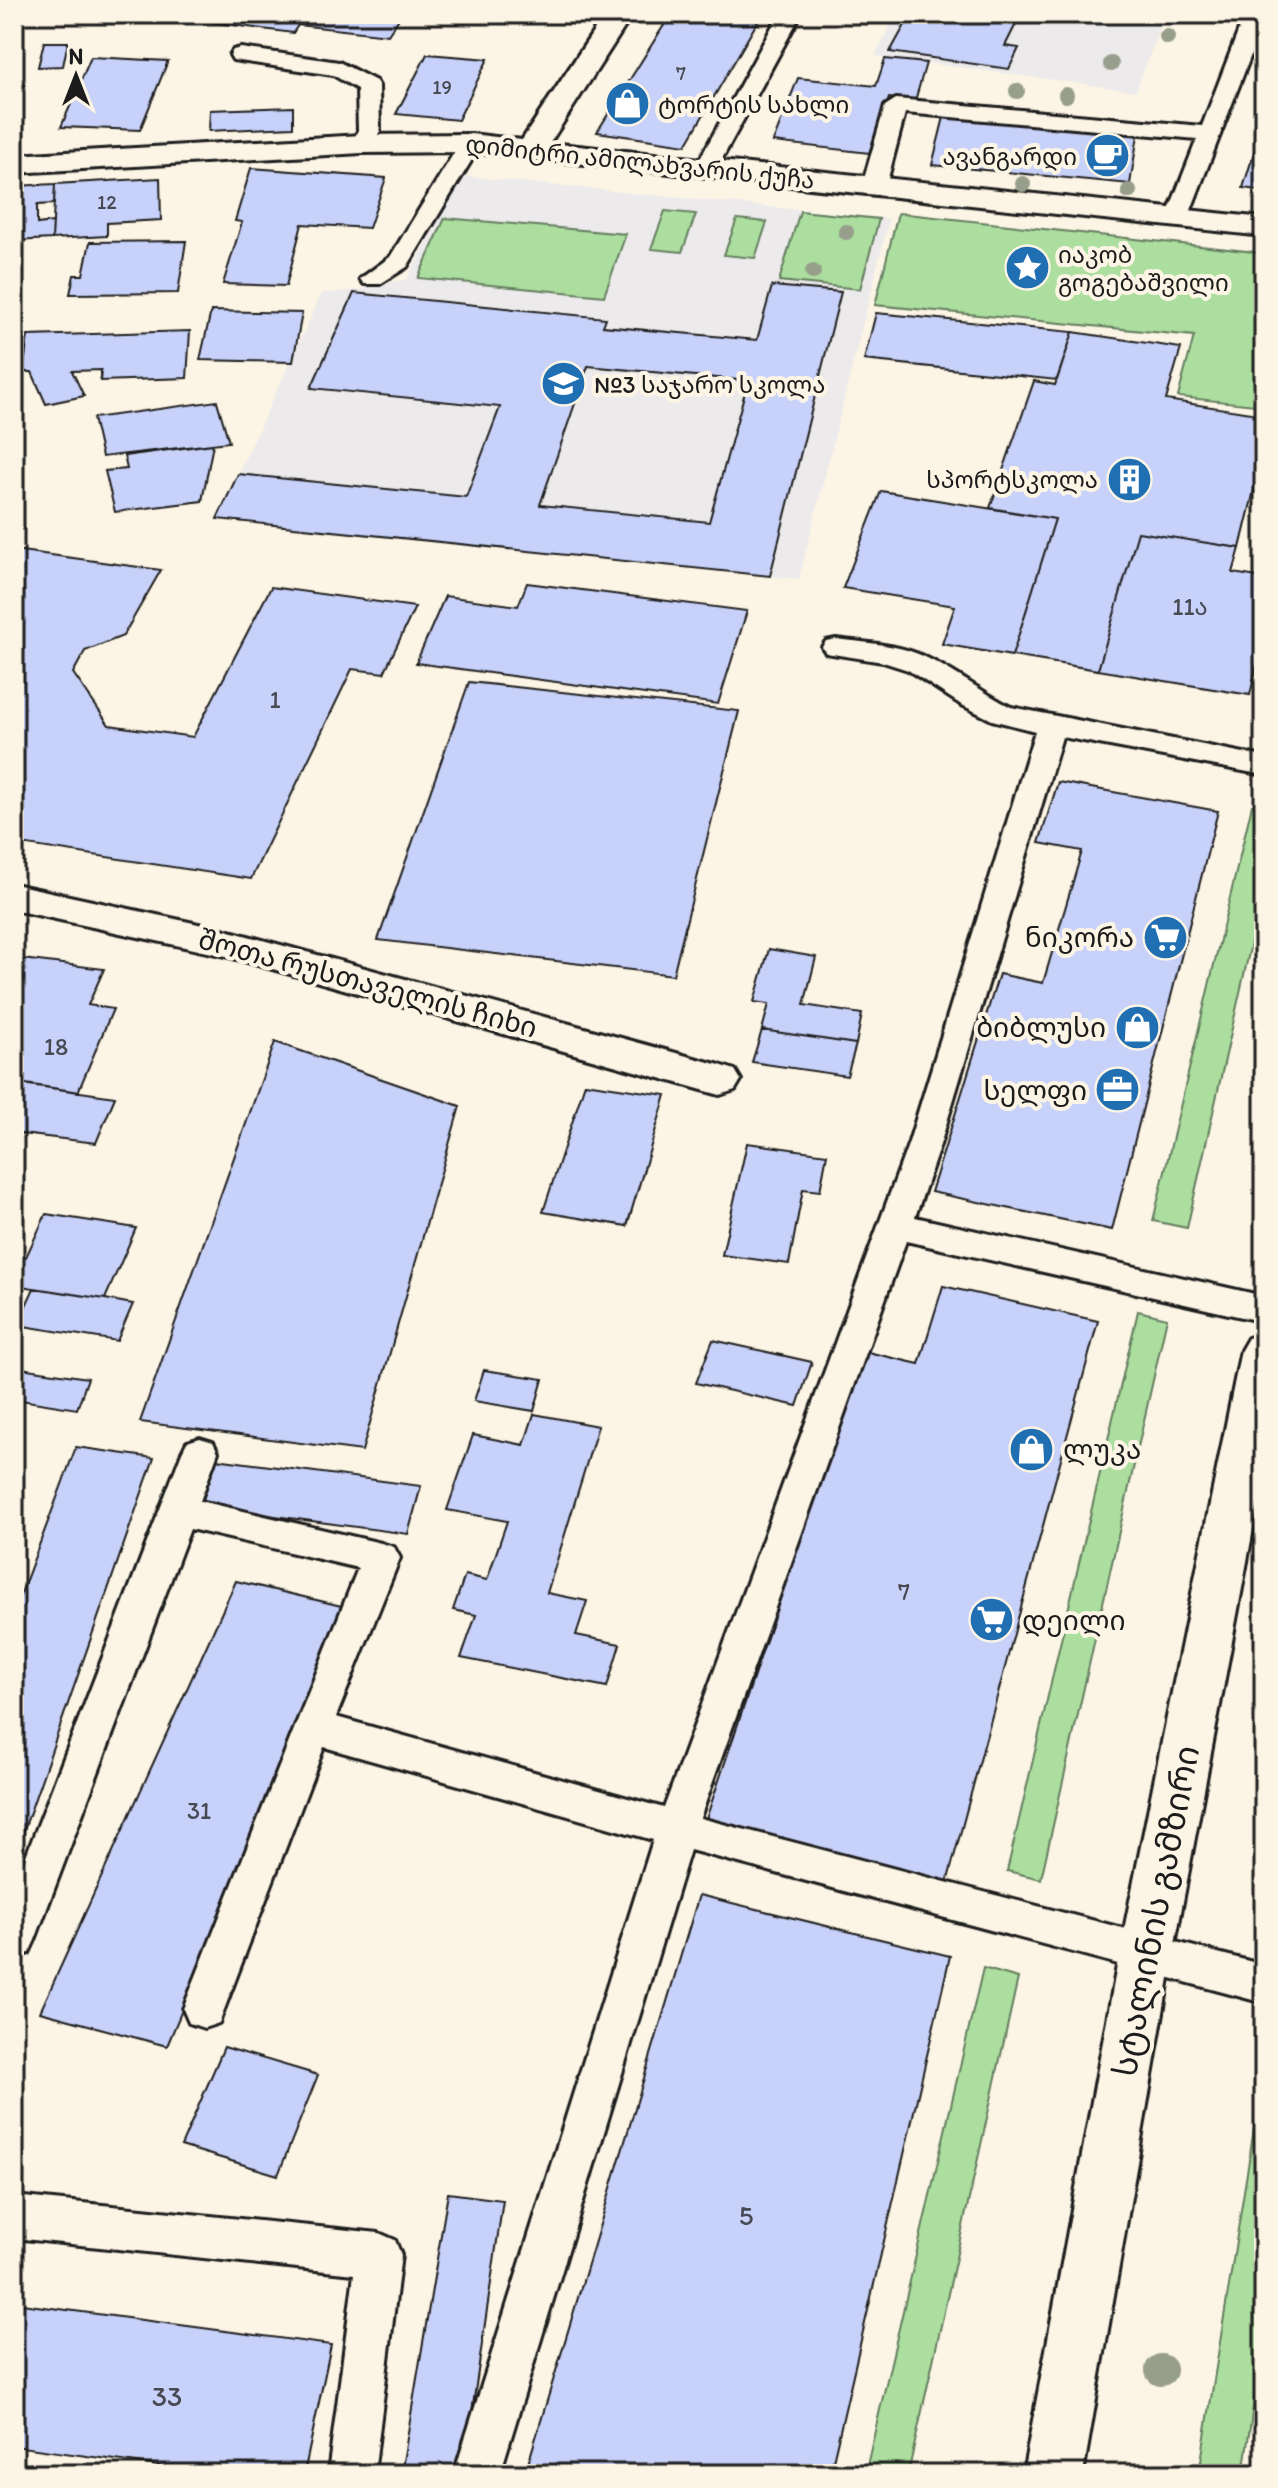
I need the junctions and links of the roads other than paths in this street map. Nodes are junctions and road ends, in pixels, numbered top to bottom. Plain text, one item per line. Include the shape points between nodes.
1 (619, 14) edge
2 (790, 14) edge
3 (1256, 14) edge
4 (241, 55) dead end
5 (1211, 134) junction
6 (471, 143) junction
7 (362, 144) junction
8 (531, 149) junction
9 (14, 164) edge
10 (706, 168) junction
11 (874, 186) junction
12 (1178, 218) junction
13 (1264, 227) edge
14 (372, 279) dead end
15 (836, 647) dead end
16 (1051, 726) junction
17 (1264, 766) edge
18 (14, 897) edge
19 (720, 1080) dead end
20 (893, 1225) junction
21 (1264, 1309) edge
22 (1262, 1373) edge
23 (200, 1452) dead end
24 (178, 1511) junction
25 (312, 1727) junction
26 (676, 1829) junction
27 (14, 1940) edge
28 (1146, 1955) junction
29 (1264, 1984) edge
30 (204, 2009) dead end
31 (14, 2217) edge
32 (351, 2474) edge
33 (477, 2474) edge
34 (1053, 2474) edge

1 - 8 street
2 - 10 lane
3 - 5 lane
4 - 7 lane via 339,69 368,86 369,131
5 - 11 lane via 896,106
5 - 12 lane
6 - 7 street, დიმიტრი ამილახვარის ქუჩა
6 - 8 street, დიმიტრი ამილახვარის ქუჩა
6 - 14 lane via 399,262
7 - 9 street, დიმიტრი ამილახვარის ქუჩა
8 - 10 street, დიმიტრი ამილახვარის ქუჩა
10 - 11 street, დიმიტრი ამილახვარის ქუჩა
11 - 12 street, დიმიტრი ამილახვარის ქუჩა
12 - 13 street, დიმიტრი ამილახვარის ქუჩა
15 - 16 lane via 918,664 991,709
16 - 17 lane
16 - 20 lane via 925,1142
18 - 19 street, შოთა რუსთაველის ჩიხი via 226,943
20 - 21 lane
20 - 26 lane
22 - 28 street, სტალინის გამზირი
23 - 24 lane
24 - 25 lane via 381,1558
24 - 27 lane
25 - 26 lane
25 - 30 lane
26 - 28 lane
26 - 33 lane
28 - 29 lane
28 - 34 street, სტალინის გამზირი
31 - 32 lane via 379,2255

